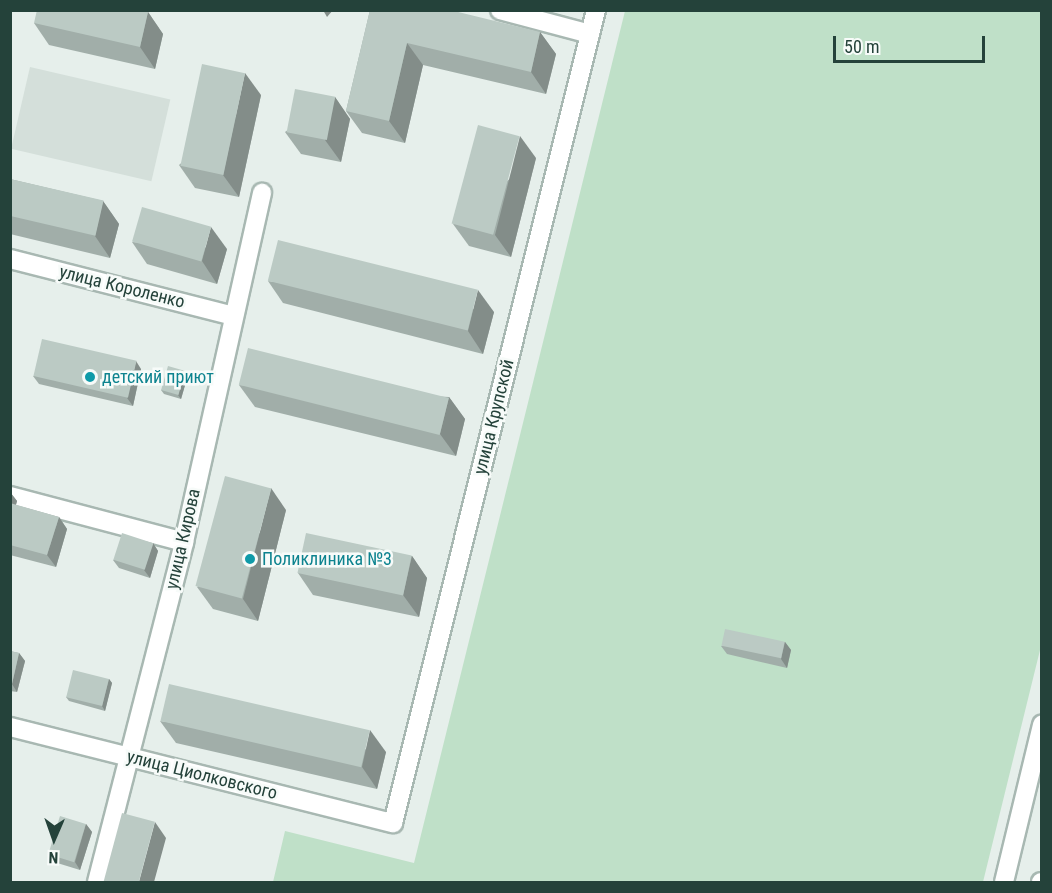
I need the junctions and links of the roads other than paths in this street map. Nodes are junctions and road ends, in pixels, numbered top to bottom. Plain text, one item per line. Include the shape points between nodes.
1 (500, 10) edge
2 (596, 10) edge
3 (590, 34) junction
4 (262, 193) dead end
5 (10, 259) edge
6 (234, 316) junction
7 (10, 496) edge
8 (184, 542) junction
9 (1041, 725) edge
10 (10, 727) edge
11 (128, 757) junction
12 (393, 823) joint
13 (97, 882) edge
14 (1004, 882) edge

1 - 3 street
2 - 3 street, улица Крупской
3 - 12 street, улица Крупской
4 - 6 street, улица Кирова
5 - 6 street, улица Короленко
6 - 8 street, улица Кирова
7 - 8 street
8 - 11 street, улица Кирова
9 - 14 street
10 - 11 street, улица Циолковского
11 - 12 street, улица Циолковского
11 - 13 street, улица Кирова

